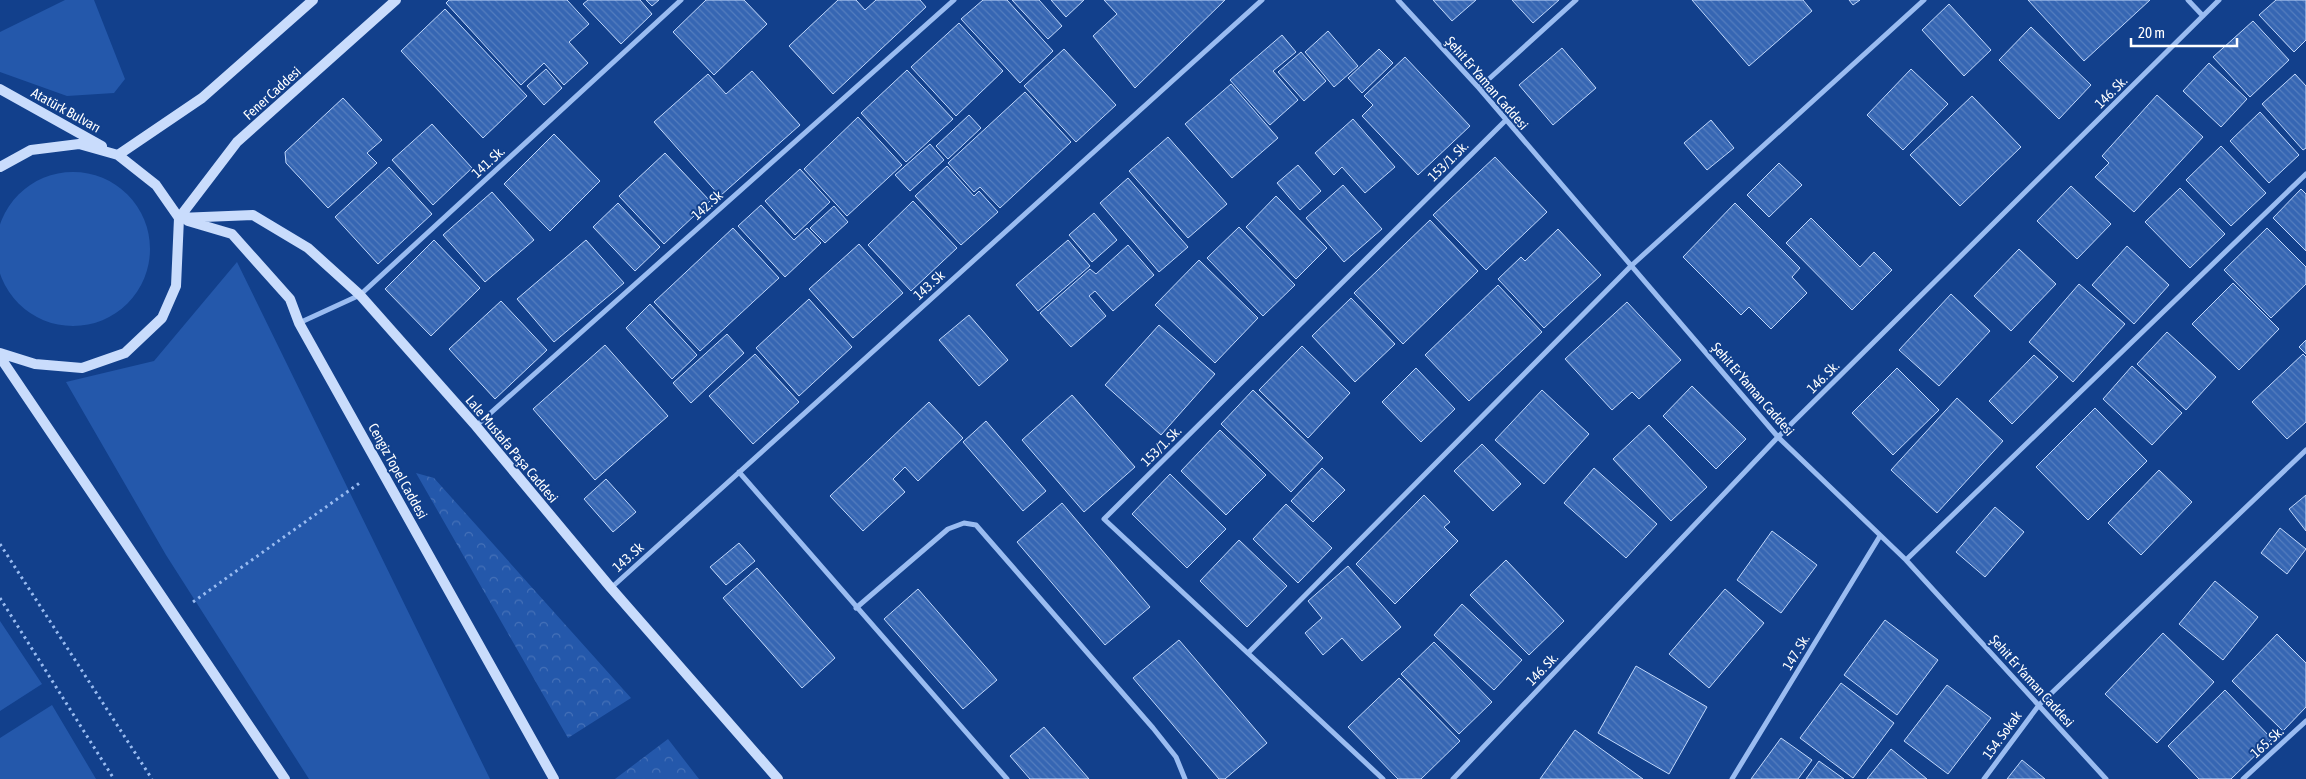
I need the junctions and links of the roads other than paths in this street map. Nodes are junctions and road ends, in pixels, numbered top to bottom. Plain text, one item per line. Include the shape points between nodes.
1 (313, 0) edge
2 (396, 0) edge
3 (681, 0) edge
4 (954, 0) edge
5 (1262, 0) edge
6 (1398, 0) edge
7 (1576, 0) edge
8 (1924, 0) edge
9 (2188, 0) edge
10 (2219, 0) edge
11 (2203, 16) junction
12 (1479, 88) junction
13 (0, 90) edge
14 (1505, 121) junction
15 (118, 155) junction
16 (0, 167) edge
17 (2306, 174) edge
18 (179, 218) junction
19 (1632, 266) junction
20 (360, 295) junction
21 (299, 323) junction
22 (0, 353) edge
23 (0, 357) edge
24 (476, 426) junction
25 (1778, 437) junction
26 (2306, 450) edge
27 (739, 472) junction
28 (1880, 536) junction
29 (1906, 560) junction
30 (611, 588) junction
31 (856, 608) junction
32 (1248, 653) junction
33 (2039, 705) junction
34 (2306, 721) edge
35 (285, 779) edge
36 (554, 779) edge
37 (778, 779) edge
38 (1007, 779) edge
39 (1185, 779) edge
40 (1383, 779) edge
41 (1453, 779) edge
42 (1732, 779) edge
43 (1984, 779) edge
44 (2106, 779) edge
45 (2243, 779) edge

1 - 15 street via 202,98
2 - 18 street, Fener Caddesi via 237,142
3 - 20 street, 141. Sk.
4 - 24 street, 142. Sk
5 - 27 street, 143. Sk
6 - 12 street, Şehit Er Yaman Caddesi
7 - 12 street
8 - 19 street
9 - 11 street
10 - 11 street, 146. Sk.
11 - 25 street, 146. Sk.
12 - 14 street, Şehit Er Yaman Caddesi
13 - 15 street, Atatürk Bulvarı
14 - 19 street, Şehit Er Yaman Caddesi
14 - 32 street, 153/1. Sk. via 1104,519
15 - 16 street via 80,144 31,150
15 - 18 street via 156,185
17 - 29 street
18 - 20 street, Lale Mustafa Paşa Caddesi via 254,215 308,248
18 - 21 street, Cengiz Topel Caddesi via 232,234 290,300
18 - 22 street via 176,286 162,318 125,353 82,368 35,364
19 - 25 street, Şehit Er Yaman Caddesi
19 - 32 street
20 - 21 street, 141. Sk.
20 - 24 street, Lale Mustafa Paşa Caddesi
21 - 36 street, Cengiz Topel Caddesi
23 - 35 street
24 - 30 street, Lale Mustafa Paşa Caddesi
25 - 28 street, Şehit Er Yaman Caddesi
25 - 41 street, 146. Sk.
26 - 33 street, 154. Sokak
27 - 30 street, 143. Sk
27 - 31 street
28 - 29 street, Şehit Er Yaman Caddesi
28 - 42 street, 147. Sk.
29 - 33 street, Şehit Er Yaman Caddesi
30 - 37 street, Lale Mustafa Paşa Caddesi
31 - 38 street
31 - 39 street via 948,529 964,523 976,525 1159,736 1176,757
32 - 40 street, 153/1. Sk.
33 - 43 street, 154. Sokak
33 - 44 street, Şehit Er Yaman Caddesi
34 - 45 street, 165. Sk.

